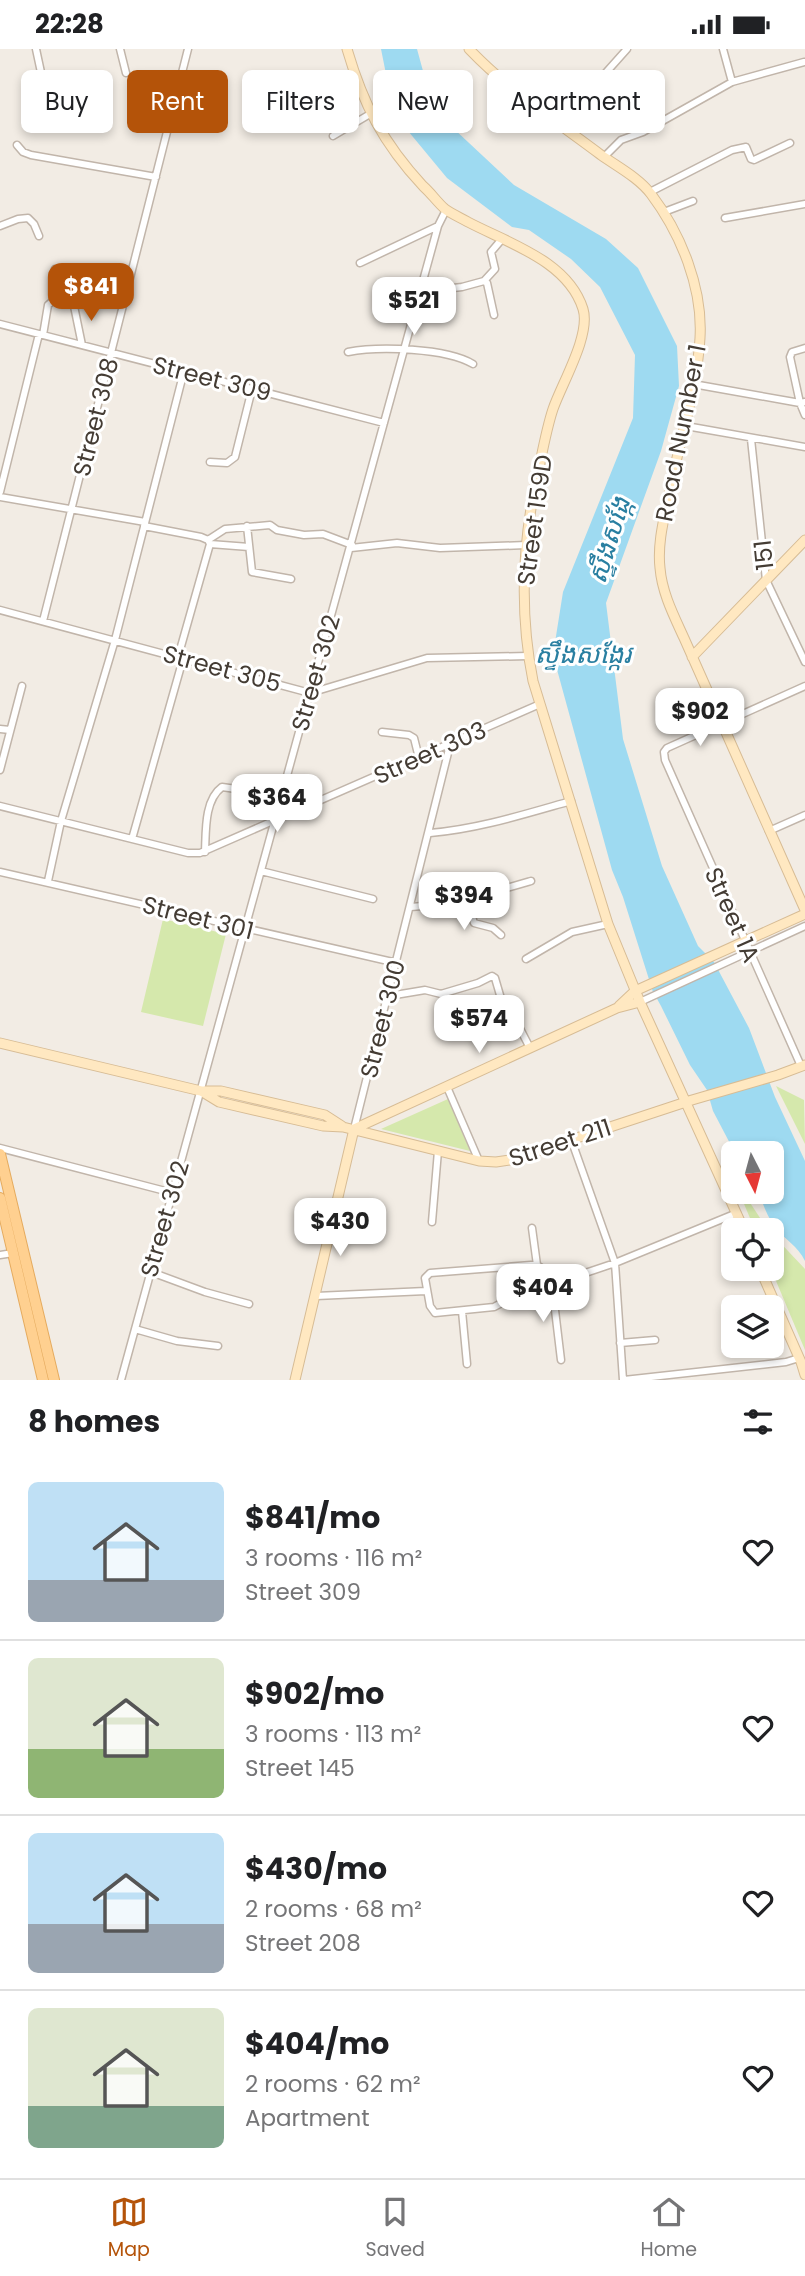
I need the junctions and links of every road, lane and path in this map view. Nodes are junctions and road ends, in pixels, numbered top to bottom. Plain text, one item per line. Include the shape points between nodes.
1 (36, 49) edge
2 (120, 49) edge
3 (188, 49) edge
4 (347, 49) edge
5 (469, 49) edge
6 (627, 49) edge
7 (723, 49) edge
8 (804, 62) edge
9 (40, 70) edge
10 (489, 70) edge
11 (608, 70) edge
12 (126, 73) dead end
13 (732, 82) junction
14 (370, 114) junction
15 (572, 133) edge
16 (333, 136) dead end
17 (790, 143) dead end
18 (17, 145) dead end
19 (604, 157) junction
20 (156, 177) junction
21 (650, 192) junction
22 (693, 201) dead end
23 (805, 204) edge
24 (446, 210) junction
25 (664, 212) junction
26 (725, 218) dead end
27 (0, 226) edge
28 (438, 226) junction
29 (39, 236) dead end
30 (502, 239) junction
31 (360, 263) dead end
32 (55, 269) dead end
33 (484, 281) junction
34 (423, 282) junction
35 (74, 306) dead end
36 (494, 315) dead end
37 (0, 324) edge
38 (41, 334) junction
39 (82, 345) junction
40 (805, 348) edge
41 (404, 350) junction
42 (348, 352) dead end
43 (113, 353) junction
44 (473, 364) dead end
45 (184, 371) junction
46 (693, 384) junction
47 (251, 389) junction
48 (803, 403) edge
49 (805, 415) edge
50 (384, 423) junction
51 (685, 426) junction
52 (751, 439) junction
53 (805, 447) edge
54 (210, 462) dead end
55 (0, 495) edge
56 (72, 510) junction
57 (145, 524) junction
58 (247, 526) junction
59 (805, 540) edge
60 (209, 542) junction
61 (526, 545) junction
62 (351, 546) junction
63 (249, 547) junction
64 (291, 579) dead end
65 (766, 580) junction
66 (0, 610) edge
67 (43, 621) junction
68 (115, 641) junction
69 (528, 656) junction
70 (692, 657) junction
71 (181, 658) junction
72 (805, 662) edge
73 (22, 686) dead end
74 (805, 686) edge
75 (310, 693) junction
76 (540, 704) junction
77 (721, 723) junction
78 (0, 729) edge
79 (10, 730) junction
80 (382, 732) dead end
81 (450, 745) junction
82 (419, 758) junction
83 (0, 770) edge
84 (236, 789) dead end
85 (571, 801) junction
86 (0, 806) edge
87 (805, 815) edge
88 (275, 820) junction
89 (61, 821) junction
90 (769, 831) junction
91 (429, 832) junction
92 (132, 839) junction
93 (205, 852) junction
94 (0, 871) edge
95 (261, 871) junction
96 (48, 881) junction
97 (531, 881) dead end
98 (373, 899) dead end
99 (467, 900) junction
100 (411, 907) junction
101 (805, 912) edge
102 (608, 924) junction
103 (805, 926) edge
104 (245, 929) junction
105 (501, 935) dead end
106 (744, 941) junction
107 (749, 952) junction
108 (526, 959) dead end
109 (397, 963) junction
110 (635, 991) junction
111 (389, 996) junction
112 (640, 1002) junction
113 (617, 1008) junction
114 (0, 1043) edge
115 (530, 1048) junction
116 (804, 1069) edge
117 (447, 1087) junction
118 (201, 1091) junction
119 (689, 1101) junction
120 (354, 1129) junction
121 (571, 1139) junction
122 (0, 1147) edge
123 (438, 1151) junction
124 (0, 1154) edge
125 (479, 1161) junction
126 (173, 1193) junction
127 (0, 1198) edge
128 (737, 1213) junction
129 (739, 1218) edge
130 (432, 1222) dead end
131 (531, 1228) dead end
132 (13, 1253) junction
133 (0, 1255) edge
134 (615, 1263) junction
135 (537, 1265) junction
136 (150, 1272) junction
137 (765, 1281) edge
138 (561, 1282) junction
139 (552, 1285) junction
140 (426, 1291) junction
141 (316, 1296) junction
142 (249, 1304) dead end
143 (462, 1311) junction
144 (135, 1329) junction
145 (655, 1340) dead end
146 (620, 1343) junction
147 (218, 1346) dead end
148 (799, 1358) junction
149 (561, 1360) dead end
150 (467, 1364) dead end
151 (805, 1375) edge
152 (43, 1380) edge
153 (54, 1380) edge
154 (121, 1380) edge
155 (296, 1380) edge
156 (623, 1380) edge

1 - 9 street
2 - 12 street
3 - 20 street, Street 308
4 - 14 street, Street 159D
5 - 10 street, Road Number 1
6 - 11 street
7 - 13 street
8 - 13 street
13 - 19 street via 621,140
14 - 16 street
14 - 24 street, Street 159D via 410,171
15 - 19 street, Road Number 1
17 - 21 street via 754,160 746,147 732,150
18 - 20 street via 31,155
19 - 21 street, Road Number 1
20 - 43 street, Street 308
21 - 25 street, Road Number 1
22 - 25 street
23 - 26 street
24 - 28 street, Street 302
24 - 30 street, Street 159D
25 - 46 street, Road Number 1 via 685,254 697,306 700,335
27 - 29 street via 28,218
28 - 31 street
28 - 34 street, Street 302
30 - 33 street via 491,253 495,269
30 - 61 street, Street 159D via 562,276 578,297 585,320 552,411
32 - 38 street via 60,295 48,305
33 - 34 street via 462,288
33 - 36 street
34 - 41 street, Street 302
35 - 39 street
37 - 38 street, Street 309
38 - 39 street, Street 309
38 - 55 street
39 - 43 street, Street 309
40 - 48 street via 790,357
41 - 42 street
41 - 44 street via 454,356
41 - 50 street, Street 302
43 - 45 street, Street 309
43 - 56 street, Street 308
45 - 47 street, Street 309
45 - 57 street
46 - 48 street
46 - 51 street, Road Number 1
47 - 50 street, Street 309
47 - 54 street via 234,457 227,463
48 - 49 street
50 - 62 street, Street 302
51 - 52 street
51 - 70 street, Road Number 1 via 659,558 667,600
52 - 53 street
52 - 65 street, 151
55 - 56 street
56 - 57 street
56 - 67 street, Street 308
57 - 60 street
57 - 68 street
58 - 60 street via 225,529
58 - 62 street via 270,524 281,531 323,534
58 - 63 street
59 - 65 street
60 - 63 street
60 - 71 street
61 - 62 street
61 - 69 street, Street 159D via 523,590
62 - 75 street, Street 302
63 - 64 street via 252,572
65 - 70 street
65 - 72 street, 151
66 - 67 street, Street 305
67 - 68 street, Street 305
68 - 71 street, Street 305
68 - 89 street
69 - 75 street, Street 305 via 427,658
69 - 76 street, Street 159D
70 - 77 street, Road Number 1
71 - 75 street, Street 305
71 - 92 street
73 - 79 street
74 - 77 street
75 - 88 street, Street 302
76 - 81 street, Street 303
76 - 85 street, Street 159D
77 - 90 street, Road Number 1
77 - 106 street, Street 1A via 664,752
78 - 79 street
79 - 83 street
80 - 82 street via 414,738
81 - 82 street, Street 303
81 - 91 street, Street 300
82 - 88 street, Street 303
84 - 93 street via 216,791 207,818
85 - 91 street via 492,822
85 - 102 street, Street 159D
86 - 89 street
87 - 90 street
88 - 93 street, Street 303
88 - 95 street, Street 302
89 - 92 street
89 - 96 street
90 - 101 street, Road Number 1
91 - 100 street, Street 300
92 - 93 street via 188,853
94 - 96 street, Street 301
95 - 98 street
95 - 104 street, Street 302
96 - 104 street, Street 301
97 - 99 street
99 - 100 street
99 - 105 street via 472,922
100 - 109 street, Street 300
101 - 106 street
102 - 108 street via 572,932
102 - 110 street, Street 159D
103 - 107 street
104 - 109 street, Street 301
104 - 118 street, Street 302
106 - 107 street, Street 1A
106 - 110 street
107 - 112 street
107 - 116 street, Street 1A
109 - 111 street, Street 300
110 - 112 street, Street 159D
110 - 113 street
111 - 115 street via 425,990 441,994 492,976
111 - 120 street, Street 300
112 - 113 street
112 - 119 street, Street 159D
113 - 115 street
114 - 118 street, Street 211
115 - 117 street
116 - 119 street, Street 211
117 - 120 street
117 - 125 street
118 - 120 street, Street 211 via 219,1102
118 - 126 street, Street 302
119 - 121 street, Street 211
119 - 128 street, Street 159D
120 - 123 street, Street 211
120 - 141 street
121 - 125 street, Street 211 via 510,1160
121 - 134 street
122 - 126 street
123 - 125 street, Street 211
123 - 130 street
124 - 153 main road
126 - 136 street, Street 302
127 - 132 main road
128 - 129 street, Street 159D
128 - 134 street
131 - 135 street
132 - 133 street
132 - 152 main road
134 - 138 street
134 - 146 street
135 - 138 street
135 - 140 street via 430,1273 425,1278
136 - 142 street
136 - 144 street, Street 302
137 - 148 street
138 - 139 street
139 - 143 street via 494,1307
139 - 149 street
140 - 141 street
140 - 143 street via 435,1313
141 - 155 street
143 - 150 street
144 - 147 street
144 - 154 street, Street 302
145 - 146 street
146 - 156 street
148 - 151 street
148 - 156 street

